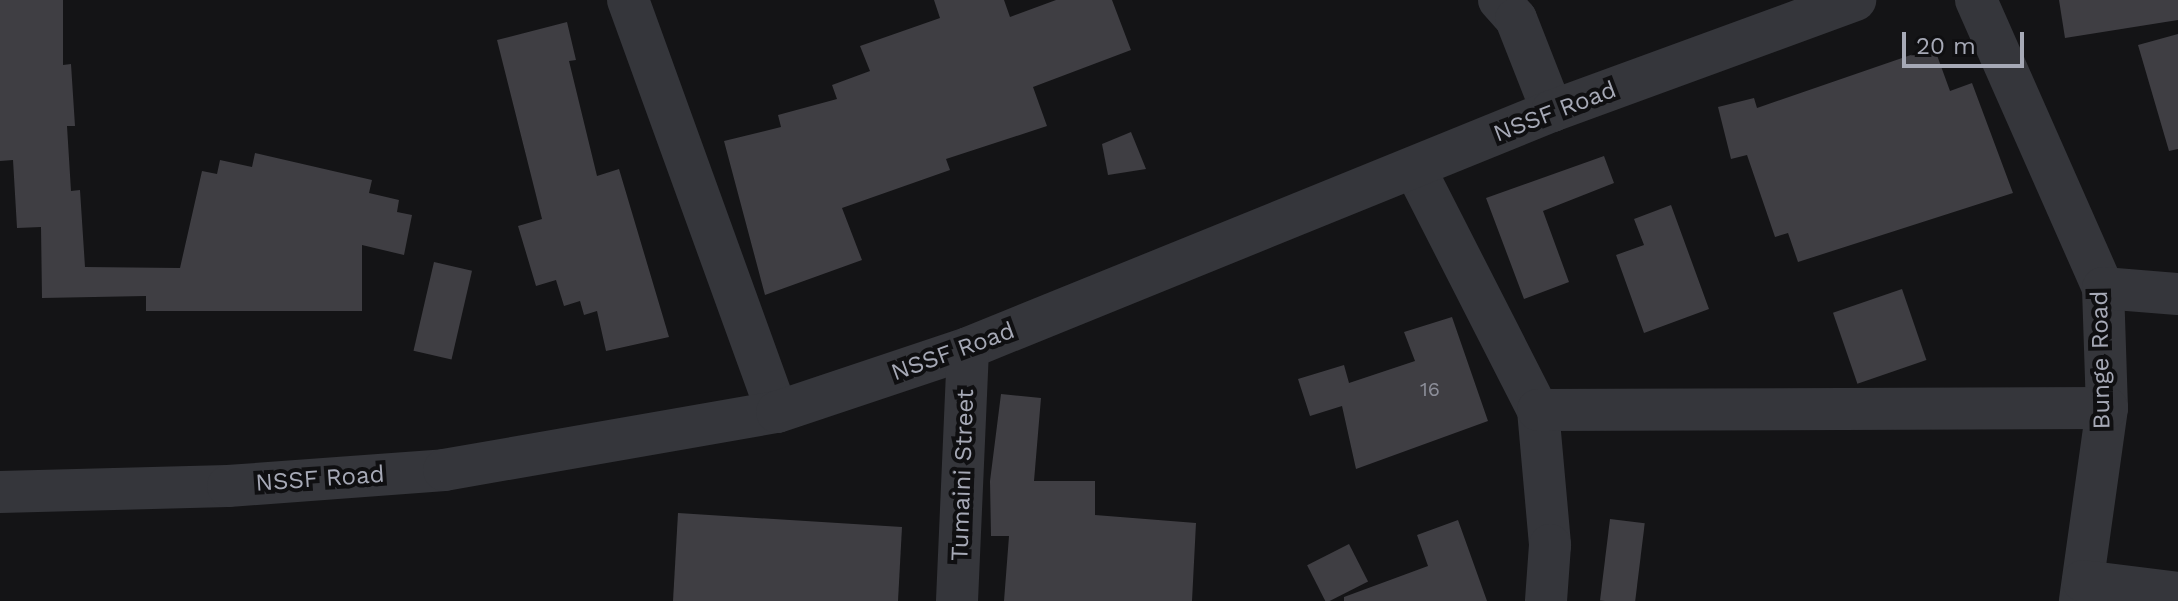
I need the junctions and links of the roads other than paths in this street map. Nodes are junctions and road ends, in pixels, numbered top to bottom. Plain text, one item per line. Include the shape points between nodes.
1 (628, 0) edge
2 (1499, 0) edge
3 (1855, 0) edge
4 (1976, 0) edge
5 (1552, 111) junction
6 (1415, 169) junction
7 (2103, 288) junction
8 (2178, 294) edge
9 (968, 348) junction
10 (2107, 408) junction
11 (1538, 410) junction
12 (777, 412) junction
13 (0, 492) edge
14 (2081, 591) edge
15 (2178, 593) edge
16 (957, 601) edge
17 (1546, 601) edge

1 - 12 street
2 - 5 street via 1516,19
3 - 5 street, NSSF Road
4 - 7 street, Bunge Road
5 - 6 street, NSSF Road
6 - 9 street, NSSF Road
6 - 11 street
7 - 8 street
7 - 10 street, Bunge Road
9 - 12 street, NSSF Road
9 - 16 street, Tumaini Street
10 - 11 street
10 - 14 street, Bunge Road
11 - 17 street via 1550,545
12 - 13 street, NSSF Road via 444,470 198,487
14 - 15 street

